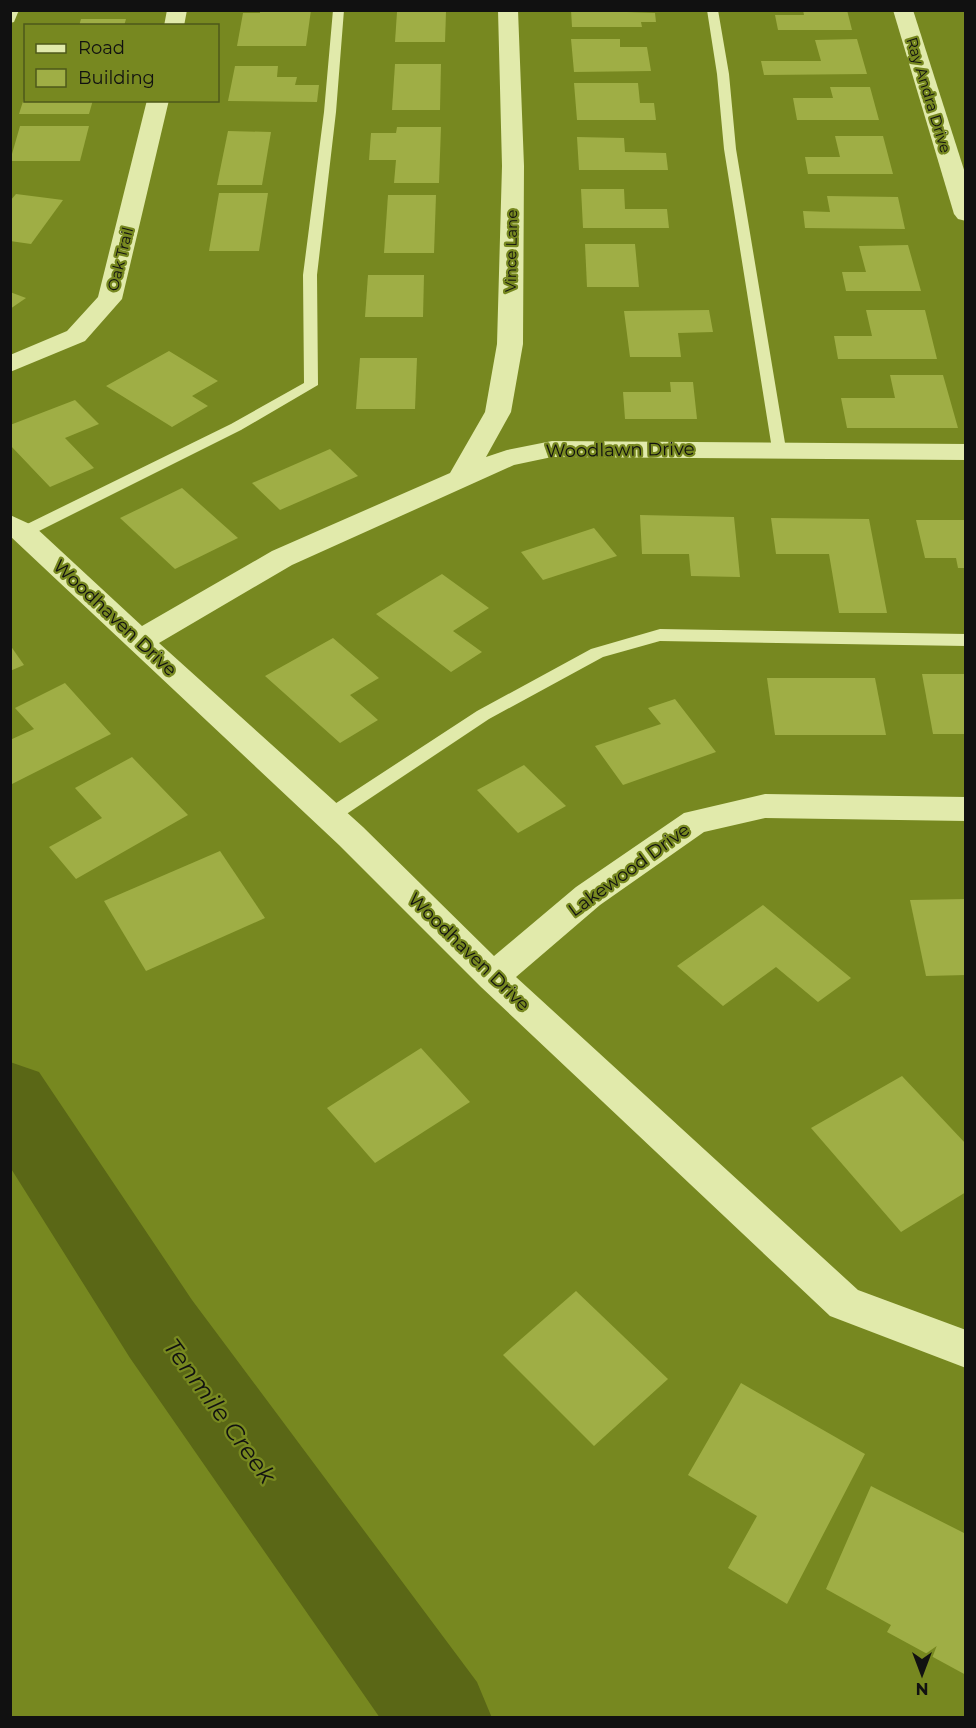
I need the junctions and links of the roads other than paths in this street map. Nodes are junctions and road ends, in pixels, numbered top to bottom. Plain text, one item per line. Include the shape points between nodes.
1 (14, 10) edge
2 (339, 10) edge
3 (508, 10) edge
4 (712, 10) edge
5 (903, 10) edge
6 (10, 20) edge
7 (158, 102) edge
8 (966, 214) edge
9 (10, 364) edge
10 (778, 449) junction
11 (966, 452) edge
12 (459, 481) junction
13 (17, 528) edge
14 (966, 640) edge
15 (139, 642) junction
16 (966, 809) edge
17 (330, 816) junction
18 (493, 977) junction
19 (958, 1346) edge

1 - 6 lane
2 - 13 lane via 310,275 311,385 236,427
3 - 12 street, Vince Lane via 513,166 510,344 498,412
4 - 10 lane
5 - 8 street, Ray Andra Drive
7 - 9 street, Oak Trail via 110,299 76,336
10 - 11 street, Woodlawn Drive
10 - 12 street, Woodlawn Drive via 552,449 507,458
12 - 15 street, Woodlawn Drive via 282,558
13 - 15 street, Woodhaven Drive
14 - 17 lane via 660,635 597,652 483,715
15 - 17 street, Woodhaven Drive
16 - 18 street, Lakewood Drive via 765,806 695,822 588,896
17 - 18 street, Woodhaven Drive
18 - 19 street, Woodhaven Drive via 844,1303

